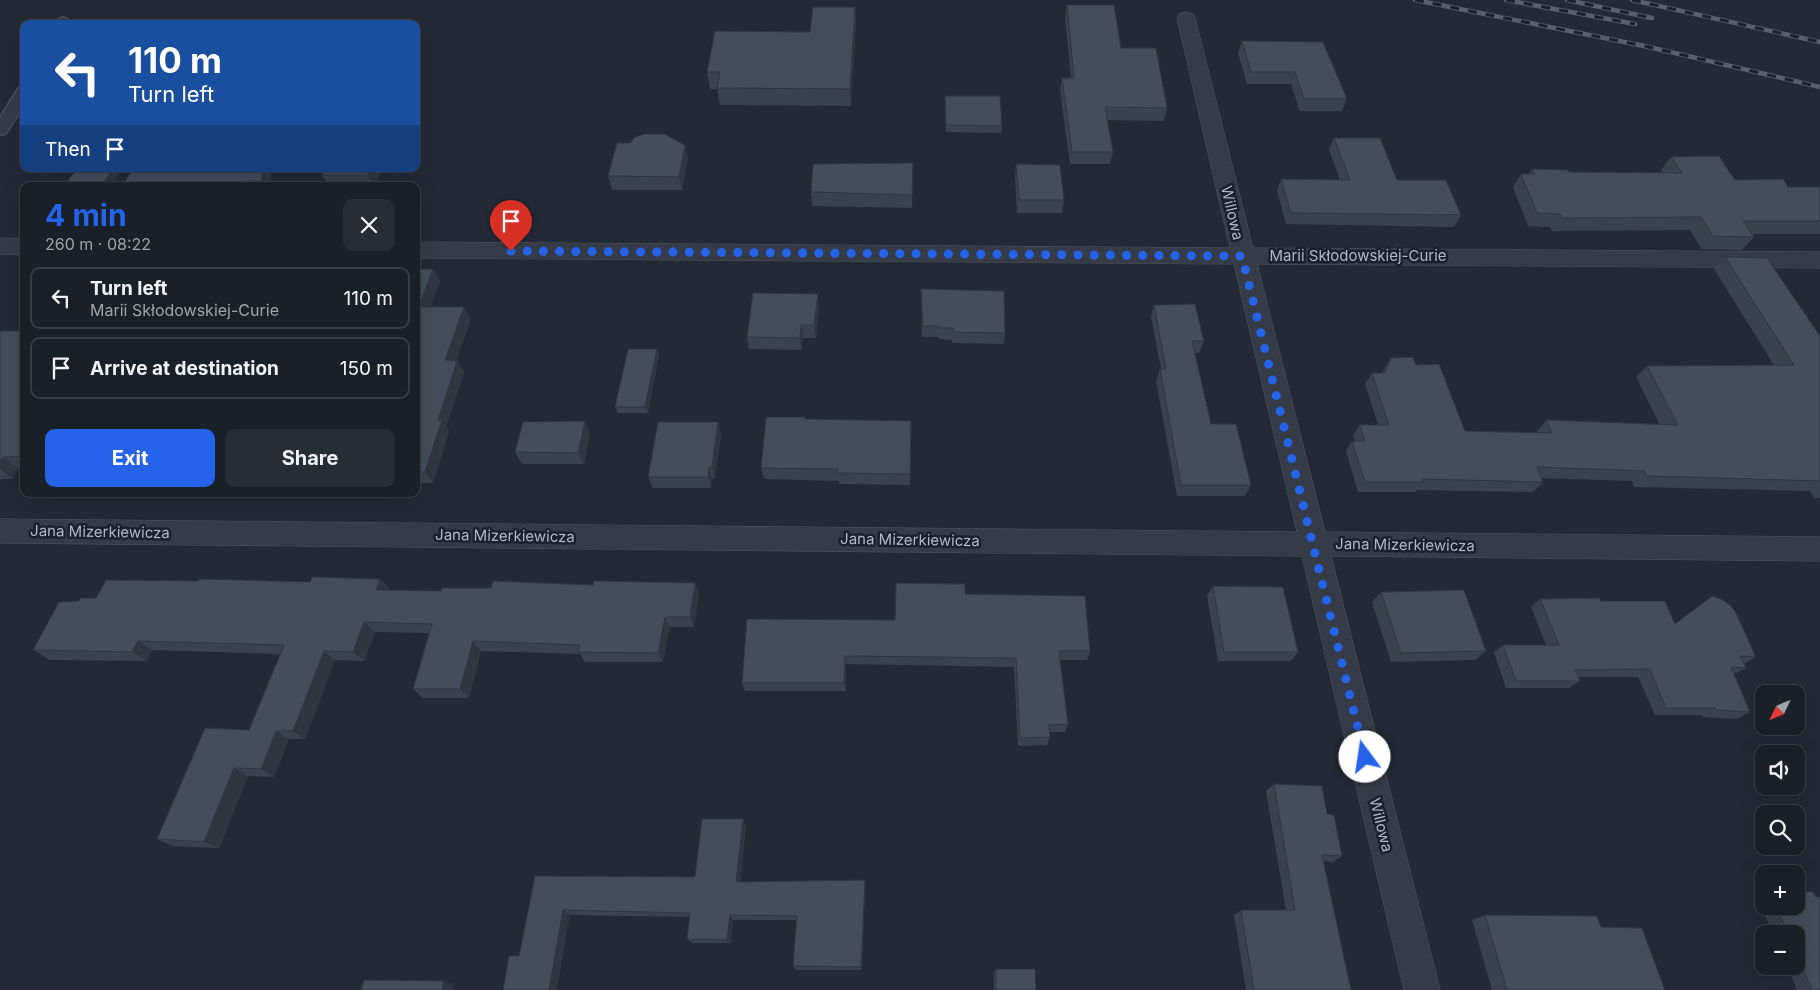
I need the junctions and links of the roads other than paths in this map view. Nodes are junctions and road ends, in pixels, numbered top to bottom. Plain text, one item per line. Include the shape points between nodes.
1 (1186, 18) dead end
2 (20, 98) edge
3 (0, 130) edge
4 (0, 246) edge
5 (20, 247) edge
6 (420, 250) edge
7 (1242, 256) junction
8 (1820, 260) edge
9 (0, 531) edge
10 (1312, 544) junction
11 (1820, 549) edge
12 (1422, 990) edge

1 - 7 street, Willowa
2 - 3 lane
4 - 5 street
6 - 7 street, Marii Skłodowskiej-Curie
7 - 8 street, Marii Skłodowskiej-Curie
7 - 10 street, Willowa
9 - 10 street, Jana Mizerkiewicza
10 - 11 street, Jana Mizerkiewicza
10 - 12 street, Willowa

